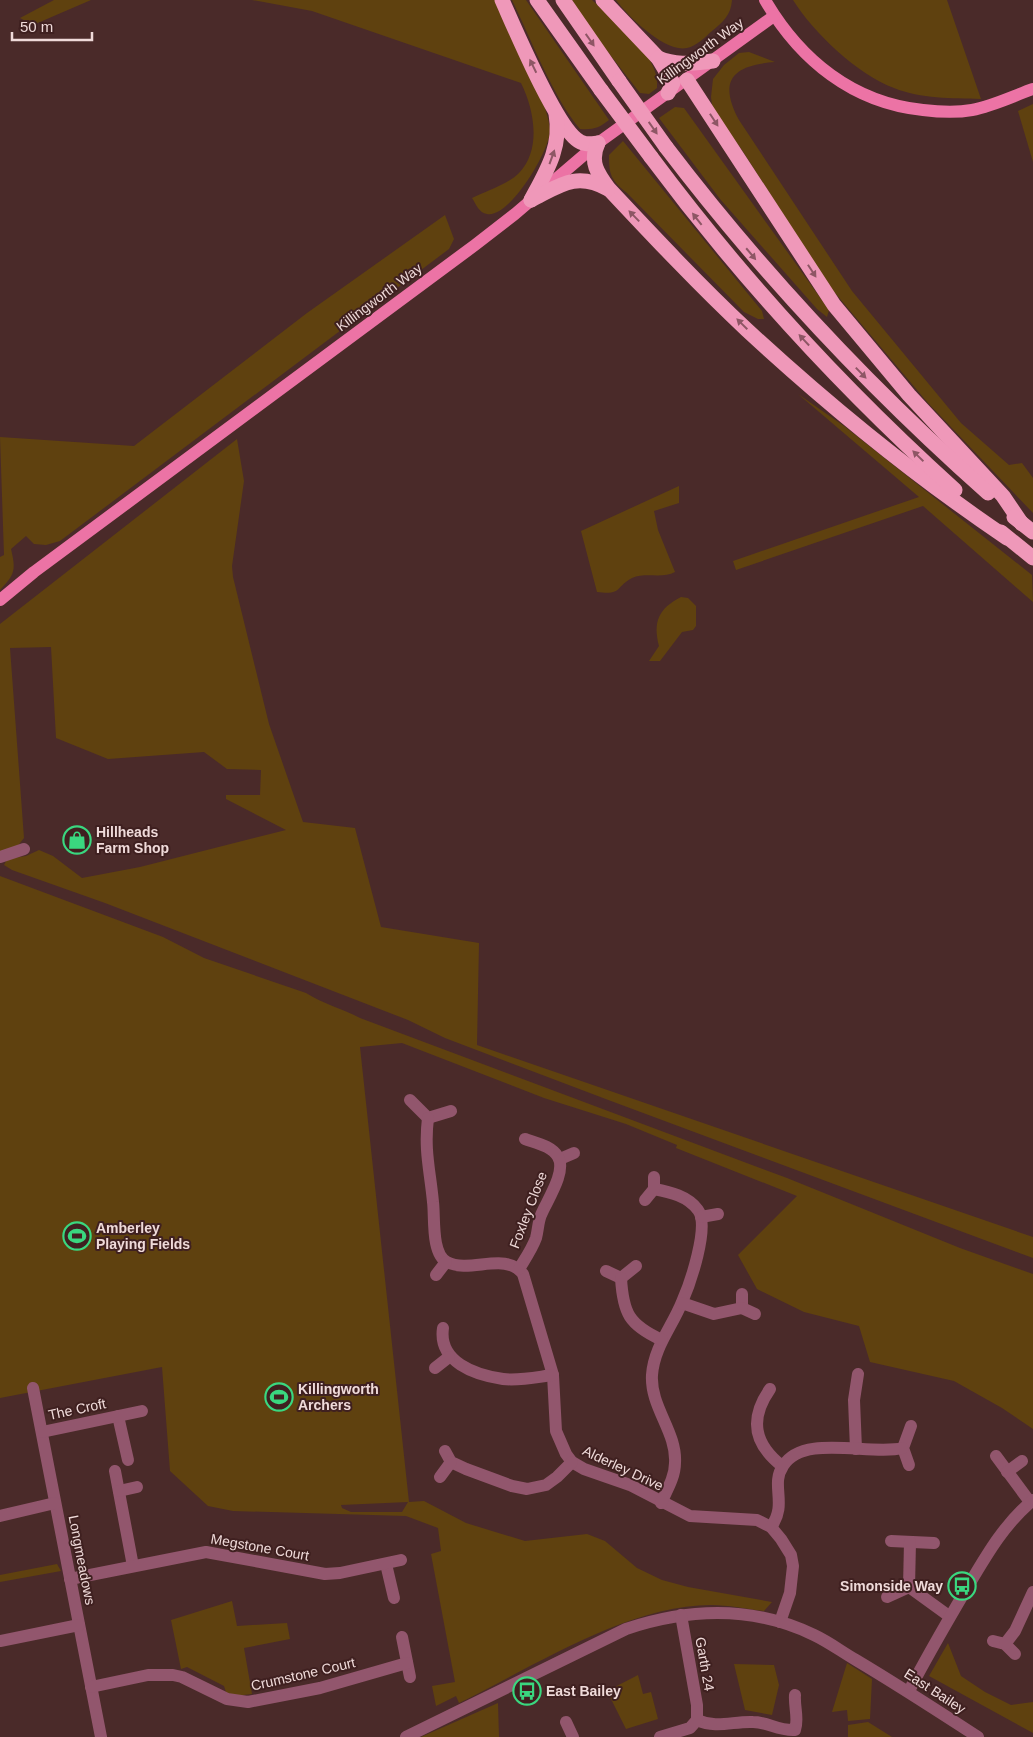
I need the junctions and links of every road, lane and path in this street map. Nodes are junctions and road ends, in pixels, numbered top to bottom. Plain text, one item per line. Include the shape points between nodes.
1 (502, 0) edge
2 (537, 0) edge
3 (563, 0) edge
4 (603, 0) edge
5 (765, 0) edge
6 (774, 16) junction
7 (658, 58) junction
8 (713, 61) junction
9 (687, 80) junction
10 (1033, 89) edge
11 (668, 93) junction
12 (555, 110) junction
13 (598, 143) junction
14 (609, 189) junction
15 (530, 200) junction
16 (1028, 528) edge
17 (1007, 538) junction
18 (1033, 558) edge
19 (0, 600) edge
20 (24, 849) dead end
21 (0, 857) edge
22 (410, 1100) dead end
23 (451, 1111) dead end
24 (428, 1118) junction
25 (525, 1139) dead end
26 (574, 1152) dead end
27 (560, 1159) junction
28 (645, 1200) dead end
29 (718, 1214) dead end
30 (701, 1217) junction
31 (446, 1262) junction
32 (636, 1266) dead end
33 (519, 1269) junction
34 (606, 1271) dead end
35 (436, 1275) dead end
36 (621, 1278) junction
37 (742, 1294) dead end
38 (682, 1303) junction
39 (742, 1308) junction
40 (755, 1314) dead end
41 (443, 1328) dead end
42 (662, 1340) junction
43 (449, 1356) junction
44 (435, 1368) dead end
45 (858, 1374) dead end
46 (553, 1375) junction
47 (33, 1388) dead end
48 (770, 1389) dead end
49 (748, 1397) dead end
50 (854, 1400) junction
51 (867, 1401) dead end
52 (760, 1404) junction
53 (142, 1411) dead end
54 (118, 1416) junction
55 (911, 1426) dead end
56 (42, 1432) junction
57 (903, 1448) junction
58 (856, 1449) junction
59 (996, 1456) dead end
60 (128, 1460) dead end
61 (1022, 1461) dead end
62 (572, 1462) junction
63 (909, 1465) dead end
64 (782, 1466) junction
65 (115, 1471) dead end
66 (1007, 1472) junction
67 (440, 1477) dead end
68 (137, 1487) dead end
69 (119, 1491) junction
70 (1031, 1501) edge
71 (55, 1503) junction
72 (661, 1503) junction
73 (0, 1514) edge
74 (771, 1527) junction
75 (891, 1541) dead end
76 (910, 1542) junction
77 (934, 1543) dead end
78 (401, 1560) dead end
79 (386, 1564) junction
80 (133, 1566) junction
81 (70, 1579) junction
82 (910, 1587) junction
83 (1033, 1592) edge
84 (887, 1597) dead end
85 (394, 1598) dead end
86 (680, 1614) junction
87 (949, 1616) junction
88 (780, 1622) junction
89 (79, 1625) junction
90 (402, 1637) dead end
91 (0, 1641) edge
92 (1015, 1654) dead end
93 (408, 1663) junction
94 (410, 1677) dead end
95 (91, 1687) junction
96 (908, 1691) junction
97 (795, 1695) dead end
98 (698, 1720) junction
99 (566, 1722) dead end
100 (969, 1735) edge
101 (101, 1737) edge
102 (406, 1737) edge
103 (573, 1737) edge
104 (660, 1737) edge

12 -> 1 highway
17 -> 2 highway, bridge via 936,474 844,383 743,274 700,223
3 -> 16 highway, bridge via 666,147 770,276 948,458
4 - 7 highway
5 - 6 main road
6 - 8 main road, Killingworth Way
6 - 10 main road via 806,55 833,78 891,106 933,111 971,110
7 - 8 highway via 671,64
7 - 11 highway via 673,83
8 - 9 main road, Killingworth Way
9 - 11 main road, Killingworth Way
9 -> 16 highway via 834,305
11 - 13 main road, Killingworth Way
12 - 13 highway via 575,139 588,144
15 -> 12 highway via 552,162 558,126
13 - 14 highway via 593,159
13 - 15 main road, Killingworth Way
14 - 15 highway via 589,180 578,180
17 -> 14 highway via 964,510 861,428 748,330
15 - 19 main road, Killingworth Way via 482,240
17 - 18 highway
20 - 21 street
22 - 24 street
23 - 24 street
24 - 31 street via 425,1142 434,1231 439,1253
25 - 27 street, Foxley Close via 546,1146
26 - 27 street, Foxley Close
27 - 33 street, Foxley Close via 558,1176 540,1216 535,1239
28 - 30 street via 654,1183 682,1197 699,1211
29 - 30 street
30 - 38 street via 694,1268
31 - 33 street via 464,1267 497,1264
31 - 35 street
32 - 36 street
33 - 46 street, Alderley Drive via 529,1289
34 - 36 street
36 - 42 street via 627,1314
37 - 39 street
38 - 39 street via 714,1314
38 - 42 street
39 - 40 street
41 - 43 street via 444,1348
42 - 72 street via 652,1376 653,1388 676,1464
43 - 44 street
43 - 46 street via 474,1371 503,1379
45 - 50 street
46 - 62 street, Alderley Drive via 556,1431
47 - 56 street, Longmeadows
48 - 52 street
49 - 52 street
50 - 51 street
50 - 58 street
52 - 64 street via 757,1423 760,1441 767,1454
53 - 54 street, The Croft
54 - 56 street, The Croft
54 - 60 street, The Croft
55 - 57 street
56 - 71 street, Longmeadows
57 - 58 street via 875,1452
57 - 63 street
58 - 64 street via 816,1448 796,1454
59 - 66 street
61 - 66 street
62 - 67 street via 546,1485 526,1488 512,1486 448,1457
62 - 72 street, Alderley Drive via 584,1470 630,1485
64 - 74 street via 778,1479 779,1517
65 - 69 street
66 - 70 street
68 - 69 street
69 - 80 street
70 - 87 street via 996,1540
71 - 73 street
71 - 81 street, Longmeadows
72 - 74 street, Alderley Drive via 690,1516 757,1520
74 - 88 street via 782,1538 793,1566 790,1593
75 - 76 street
76 - 77 street
76 - 82 street
78 - 79 street, Megstone Court
79 - 80 street, Megstone Court via 325,1574 206,1552
79 - 85 street
80 - 81 street, Megstone Court
81 - 89 street, Longmeadows
82 - 84 street
82 - 87 street
83 - 92 street via 1015,1631 999,1643
86 - 88 street, East Bailey via 733,1612
86 - 98 street, Garth 24
86 - 102 street, East Bailey via 626,1628
87 - 96 street
88 - 96 street, East Bailey via 815,1635
89 - 91 street
89 - 95 street, Longmeadows
90 - 93 street
93 - 94 street
93 - 95 street, Crumstone Court via 320,1688 248,1702 227,1699 173,1675 148,1675
95 - 101 street, Longmeadows
96 - 100 street, East Bailey
97 - 98 street via 798,1723 795,1730 782,1731 754,1722 721,1725
98 - 104 street via 690,1728
99 - 103 street

